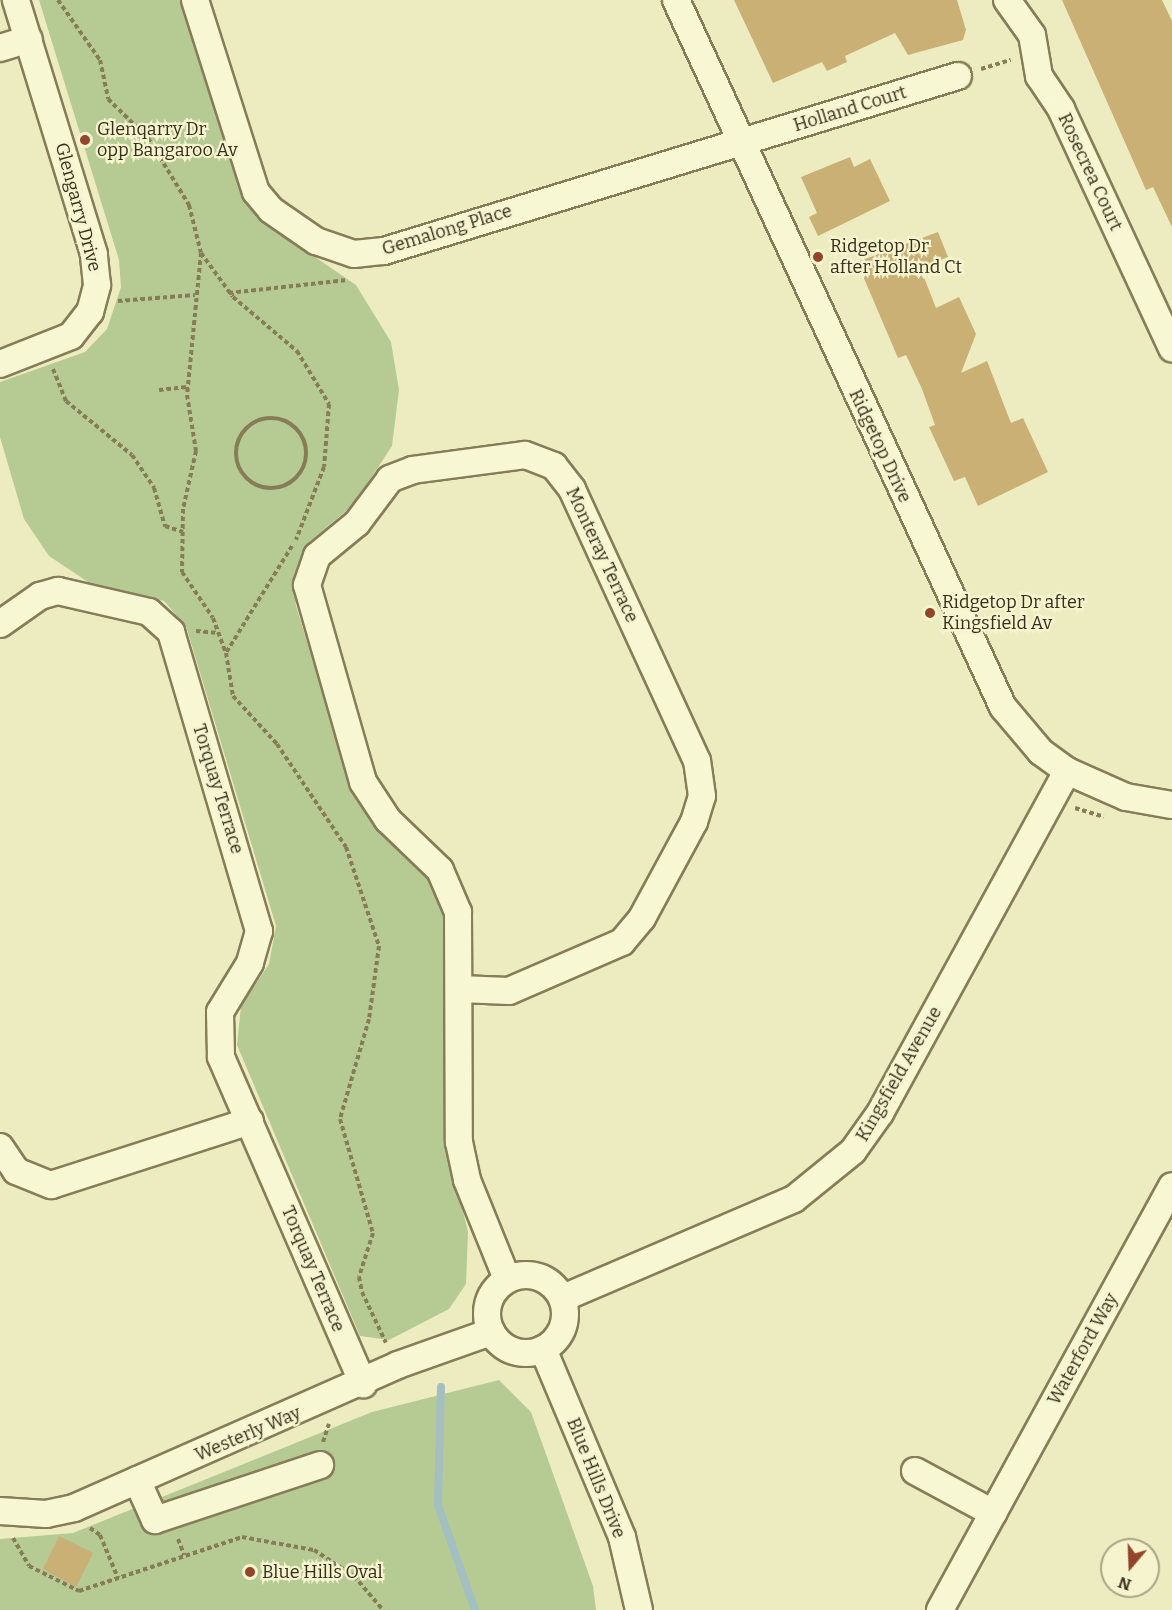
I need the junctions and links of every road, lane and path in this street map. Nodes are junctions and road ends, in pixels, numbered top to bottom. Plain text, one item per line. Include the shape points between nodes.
1 (16, 0) edge
2 (58, 0) edge
3 (195, 0) edge
4 (676, 0) edge
5 (1007, 0) edge
6 (29, 39) junction
7 (0, 48) edge
8 (1034, 52) junction
9 (958, 76) joint
10 (741, 142) junction
11 (201, 253) junction
12 (354, 254) junction
13 (229, 293) junction
14 (195, 295) junction
15 (94, 303) junction
16 (1172, 348) edge
17 (46, 350) junction
18 (0, 364) edge
19 (188, 387) junction
20 (159, 390) dead end
21 (241, 470) joint
22 (183, 532) junction
23 (0, 624) edge
24 (226, 653) junction
25 (1066, 771) junction
26 (1172, 805) edge
27 (460, 989) junction
28 (250, 1121) junction
29 (0, 1147) edge
30 (1172, 1186) edge
31 (507, 1279) junction
32 (563, 1298) junction
33 (491, 1332) junction
34 (543, 1349) junction
35 (398, 1365) junction
36 (363, 1384) junction
37 (320, 1465) dead end
38 (915, 1471) dead end
39 (137, 1480) junction
40 (993, 1512) junction
41 (5, 1522) edge
42 (85, 1524) dead end
43 (19, 1533) dead end
44 (118, 1578) junction
45 (383, 1610) edge
46 (639, 1610) edge
47 (940, 1610) edge

1 - 6 street, Glengarry Drive
2 - 11 path via 100,60 108,99 148,138 189,205
3 - 12 street, Gemalong Place via 256,192 271,210 316,241
4 - 10 street, Ridgetop Drive
5 - 8 street, Rosecrea Court via 1032,35
6 - 7 street
6 - 15 street, Glengarry Drive via 94,254
8 - 9 path
8 - 16 street, Rosecrea Court via 1039,76 1061,109
9 - 10 street, Holland Court
10 - 12 street, Gemalong Place via 384,251
10 - 25 street, Ridgetop Drive via 1003,707 1041,752
11 - 13 path
11 - 14 path
12 - 13 path via 359,278
13 - 24 path via 297,351 329,404 324,467 302,530
14 - 15 path
14 - 19 path
15 - 17 street via 71,336
17 - 18 street
17 - 22 path via 66,401 132,455 154,488 165,526
19 - 20 path
19 - 22 path via 196,451
21 - 21 path via 236,447 248,426 270,417 300,432 305,464 291,482 260,486
22 - 24 path via 182,572 213,618
23 - 28 street, Torquay Terrace via 40,596 58,591 149,612 171,632 257,919 255,953 226,997 217,1028 221,1057
24 - 35 path via 233,696 277,744 346,847 379,946 369,1019 340,1119 356,1186 372,1220 371,1243 359,1277 362,1292
25 - 26 street, Ridgetop Drive via 1126,797
25 - 32 street, Kingsfield Avenue via 880,1113 853,1151 794,1199
27 - 27 street, Monteray Terrace via 460,935 452,897 433,860 388,820 363,782 310,606 308,579 322,551 357,523 397,476 525,455 554,466 572,489 697,762 702,796 694,822 642,918 622,942 509,991
27 - 31 street, Monteray Terrace via 462,1163
28 - 29 street via 51,1185 16,1172
28 - 36 street, Torquay Terrace
30 - 40 street, Waterford Way
31 - 32 street via 539,1277
31 - 33 street via 486,1308
32 - 34 street via 561,1333
33 - 34 street via 519,1353
33 - 35 street, Westerly Way
34 - 46 street, Blue Hills Drive via 622,1537
35 - 36 street, Westerly Way
36 - 39 street, Westerly Way
37 - 39 street via 155,1520
38 - 40 street
39 - 41 street, Westerly Way via 60,1512
40 - 47 street, Waterford Way
41 - 43 path
41 - 44 path via 29,1566 79,1591
42 - 44 path via 100,1535
44 - 45 path via 242,1537 314,1550 354,1576

